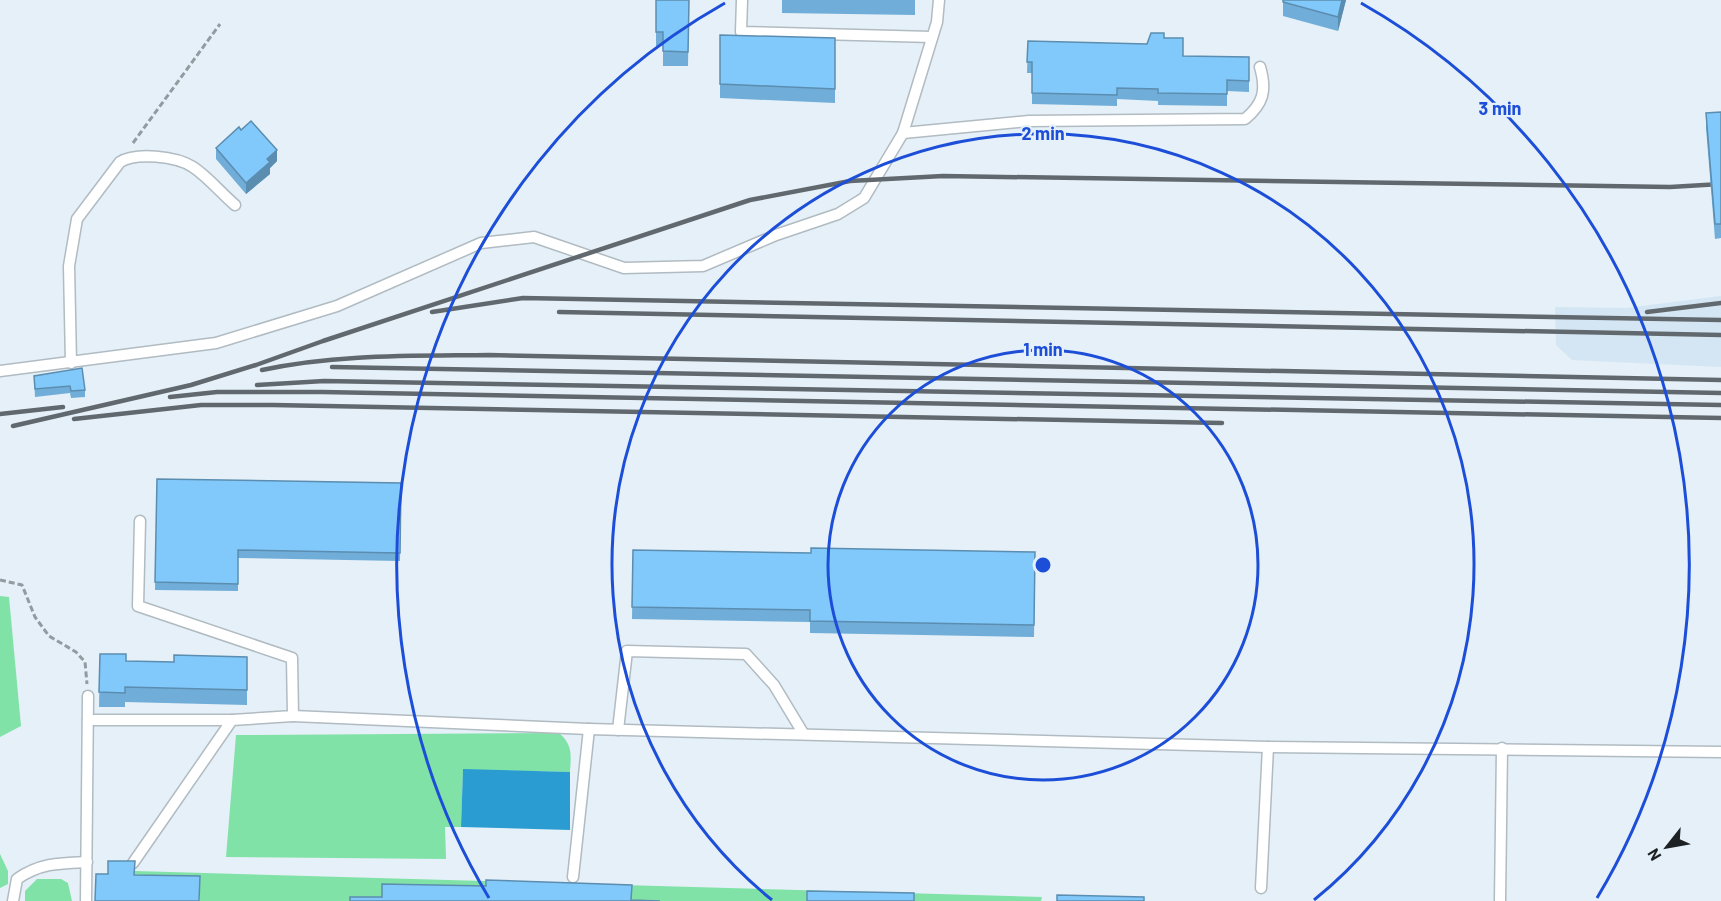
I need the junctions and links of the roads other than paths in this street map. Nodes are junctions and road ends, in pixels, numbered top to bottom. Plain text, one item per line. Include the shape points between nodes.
1 (742, 0) edge
2 (939, 0) edge
3 (932, 38) junction
4 (1260, 67) dead end
5 (903, 133) junction
6 (235, 205) dead end
7 (71, 363) junction
8 (0, 371) edge
9 (140, 521) dead end
10 (88, 696) road end
11 (293, 717) junction
12 (88, 720) junction
13 (232, 720) junction
14 (589, 729) junction
15 (618, 730) junction
16 (803, 733) junction
17 (1268, 747) junction
18 (1502, 748) junction
19 (1721, 752) edge
20 (87, 862) junction
21 (133, 863) edge
22 (573, 877) dead end
23 (1261, 888) dead end
24 (13, 901) edge
25 (86, 901) edge
26 (1500, 901) edge

1 - 3 lane via 741,32
2 - 3 lane
3 - 5 lane
4 - 5 lane via 1263,92 1259,107 1245,119 1029,121
5 - 7 lane via 864,198 838,214 703,266 624,268 534,237 481,243 337,306 216,344
6 - 7 lane via 192,166 146,157 120,162 77,219 69,266
7 - 8 lane
9 - 11 lane via 138,606 292,658
10 - 12 lane
11 - 13 lane
11 - 14 lane
12 - 13 lane
12 - 20 lane
13 - 21 lane
14 - 15 lane
14 - 22 lane
15 - 16 lane
15 - 16 lane via 627,651 746,654 774,685
16 - 17 lane
17 - 18 lane
17 - 23 lane
18 - 19 lane
18 - 26 lane
20 - 24 lane via 49,863 27,872 17,879
20 - 25 lane

